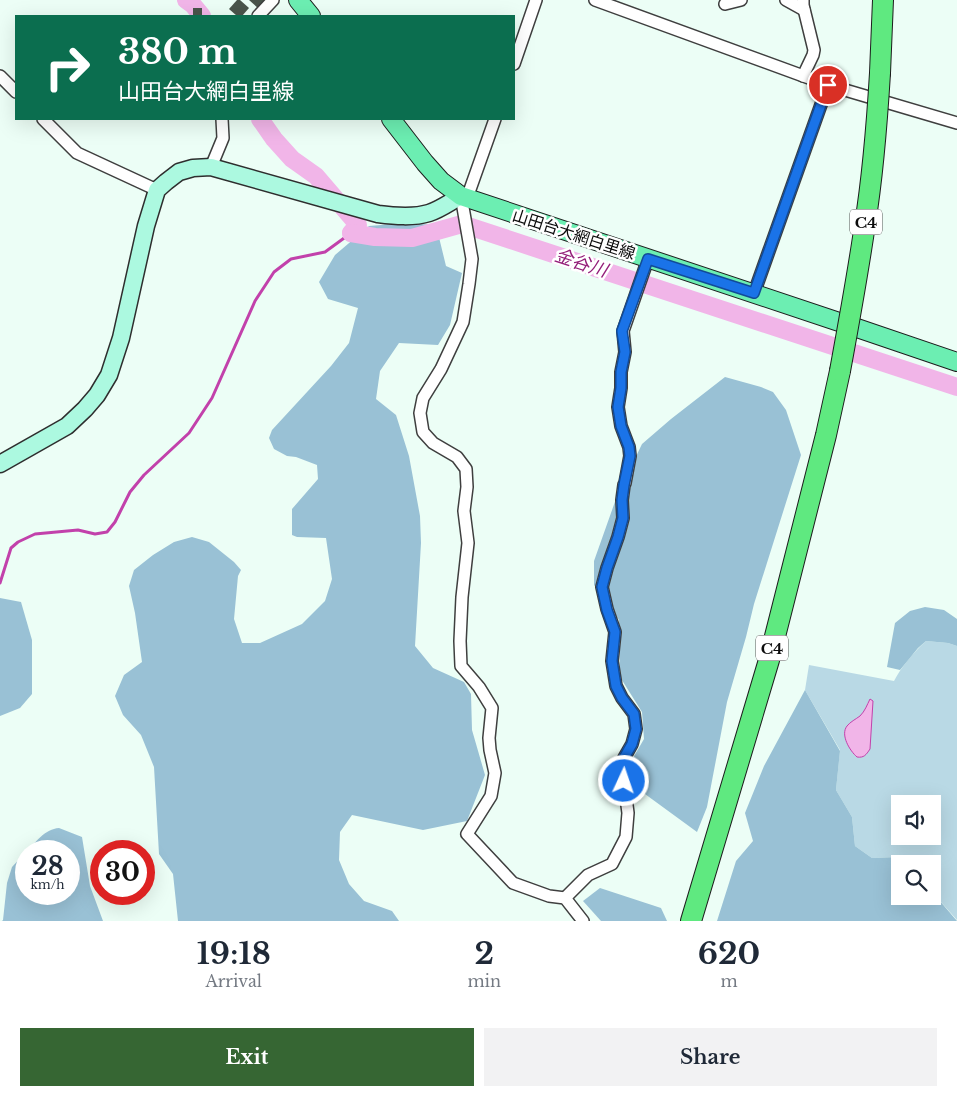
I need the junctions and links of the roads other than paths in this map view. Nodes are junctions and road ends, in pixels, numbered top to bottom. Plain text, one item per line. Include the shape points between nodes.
1 (273, 0) edge
2 (298, 0) edge
3 (536, 0) edge
4 (595, 0) edge
5 (741, 0) edge
6 (786, 0) edge
7 (883, 0) edge
8 (725, 4) dead end
9 (804, 5) edge
10 (259, 15) edge
11 (310, 15) edge
12 (515, 61) edge
13 (0, 76) edge
14 (803, 76) junction
15 (828, 85) junction
16 (15, 91) edge
17 (44, 120) edge
18 (222, 120) edge
19 (392, 120) edge
20 (495, 120) edge
21 (957, 123) edge
22 (211, 167) junction
23 (157, 190) junction
24 (464, 197) junction
25 (648, 259) junction
26 (754, 293) junction
27 (957, 362) edge
28 (0, 464) edge
29 (566, 898) junction
30 (583, 921) edge
31 (691, 921) edge

1 - 10 street
2 - 11 main road
3 - 12 street
4 - 14 street
5 - 8 street
6 - 9 street
7 - 31 highway, C4, bridge via 875,144 866,223 840,371 768,660
9 - 14 street via 814,50
13 - 16 street
14 - 15 street
15 - 21 street
15 - 26 street
17 - 23 street via 77,154
18 - 22 street via 223,138
19 - 24 main road, 山田台大網白里線 via 441,181
20 - 24 street
22 - 23 street via 179,172
22 - 24 street via 398,217 427,214
23 - 28 street via 109,375 97,395 67,426
24 - 25 main road, 山田台大網白里線
24 - 29 street via 472,259 463,322 423,398 420,414 423,432 433,443 457,457 466,469 464,511 468,543 462,597 461,666 492,708 489,738 495,773 491,796 467,834 513,883 549,896
25 - 26 main road, 山田台大網白里線
25 - 29 street via 622,331 625,352 618,407 630,456 622,500 623,518 602,587 615,632 612,661 616,686 634,714 636,729 622,767 628,813 626,837 612,864 588,875
26 - 27 main road, 山田台大網白里線
29 - 30 street

